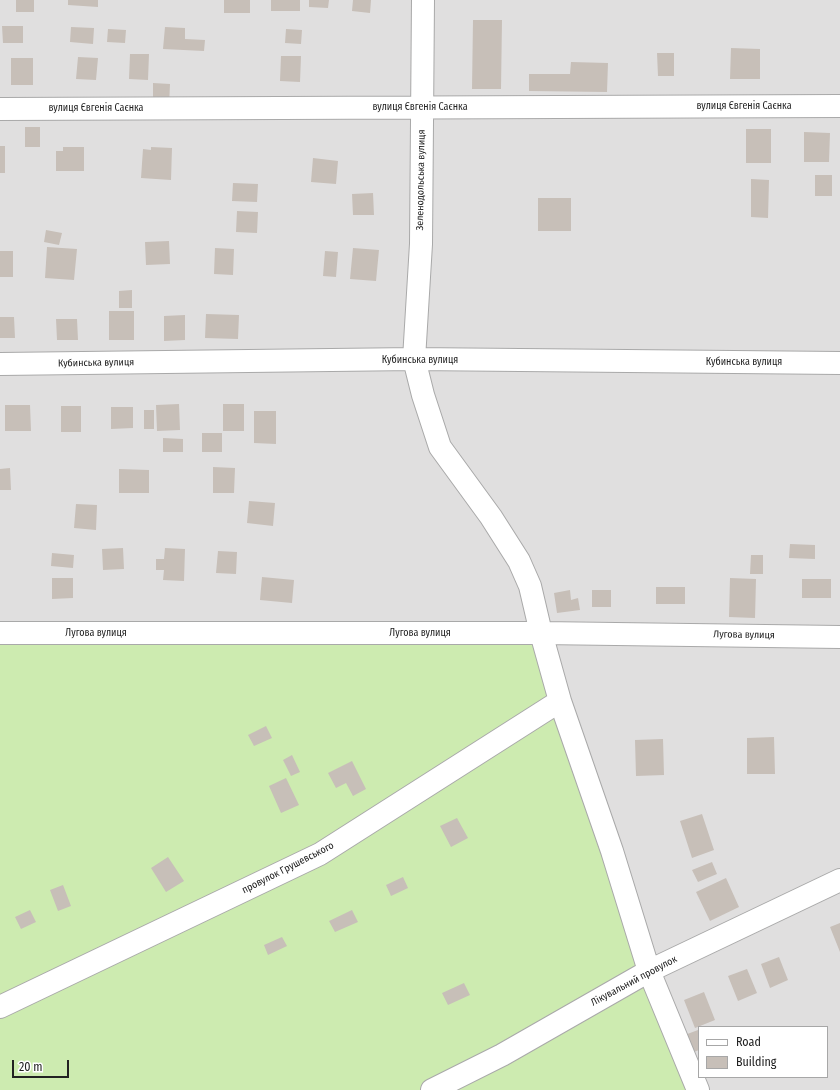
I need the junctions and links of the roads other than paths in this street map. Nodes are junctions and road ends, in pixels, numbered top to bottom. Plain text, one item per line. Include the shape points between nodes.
1 (423, 0) edge
2 (840, 106) edge
3 (422, 107) junction
4 (0, 108) edge
5 (414, 360) junction
6 (840, 363) edge
7 (0, 364) edge
8 (0, 633) edge
9 (541, 633) junction
10 (840, 636) edge
11 (560, 700) junction
12 (840, 880) edge
13 (648, 971) junction
14 (0, 1007) edge
15 (432, 1090) edge
16 (698, 1090) edge

1 - 3 street, Зеленодольська вулиця
2 - 3 street, вулиця Євгенія Саєнка
3 - 4 street, вулиця Євгенія Саєнка
3 - 5 street, Зеленодольська вулиця via 420,244
5 - 6 street, Кубинська вулиця
5 - 7 street, Кубинська вулиця
5 - 9 street, Зеленодольська вулиця via 440,447 519,561 530,586
8 - 9 street, Лугова вулиця
9 - 10 street, Лугова вулиця
9 - 11 street, Зеленодольська вулиця
11 - 13 street, Зеленодольська вулиця via 612,851
11 - 14 street, провулок Грушевського via 320,854
12 - 13 street, Лікувальний провулок
13 - 15 street, Лікувальний провулок via 502,1055
13 - 16 street, Зеленодольська вулиця

